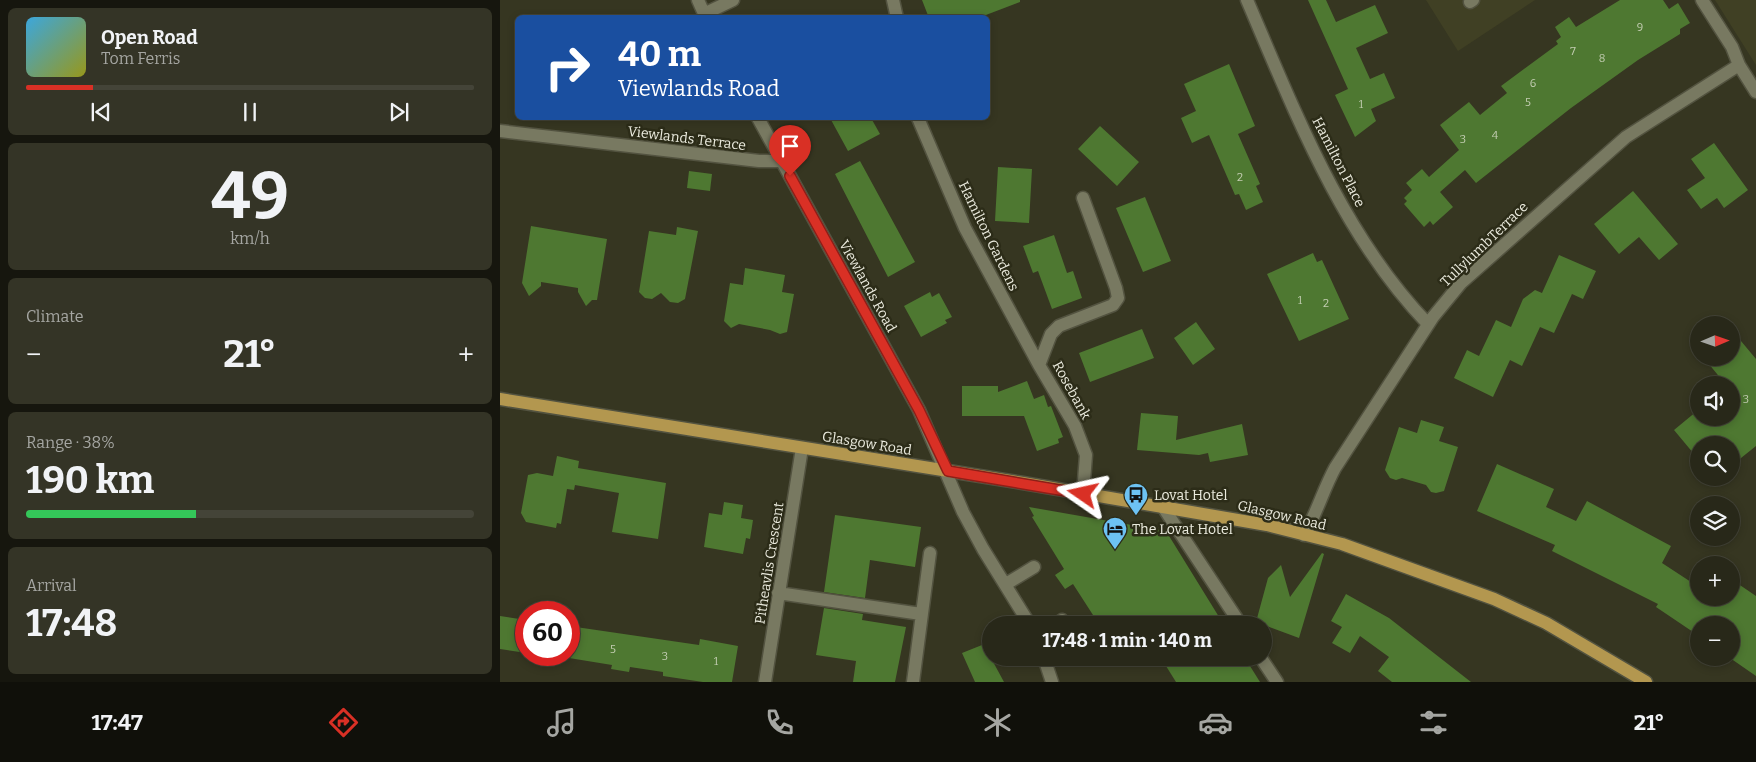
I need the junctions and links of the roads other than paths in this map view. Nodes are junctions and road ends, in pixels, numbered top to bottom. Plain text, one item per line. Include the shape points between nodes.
1 (698, 0) edge
2 (733, 0) edge
3 (893, 0) edge
4 (1247, 0) edge
5 (1702, 0) edge
6 (705, 15) edge
7 (707, 15) edge
8 (896, 15) edge
9 (1739, 65) junction
10 (1756, 92) edge
11 (759, 120) edge
12 (919, 120) edge
13 (500, 131) edge
14 (781, 161) junction
15 (1083, 198) dead end
16 (1428, 324) junction
17 (1039, 365) junction
18 (500, 398) edge
19 (802, 448) junction
20 (948, 471) junction
21 (1083, 494) junction
22 (1163, 507) junction
23 (1304, 534) junction
24 (930, 553) dead end
25 (1034, 567) dead end
26 (1006, 584) junction
27 (778, 593) junction
28 (921, 614) junction
29 (1025, 616) edge
30 (1235, 616) edge
31 (1047, 666) edge
32 (1267, 666) edge
33 (765, 682) edge
34 (913, 682) edge
35 (1052, 682) edge
36 (1277, 682) edge
37 (1646, 682) edge

1 - 6 street
2 - 7 street
3 - 8 street
4 - 16 street, Hamilton Place via 1338,200 1404,299
5 - 9 street via 1732,47
9 - 10 street
9 - 16 street, TullylumbTerrace via 1626,137 1461,283
11 - 14 street, Viewlands Road
12 - 17 street, Hamilton Gardens via 965,228
13 - 14 street, Viewlands Terrace
14 - 20 street, Viewlands Road via 919,410
15 - 17 street, Rosebank via 1118,298 1113,305 1059,326 1051,334
16 - 23 street, TullylumbTerrace via 1330,476 1314,518
17 - 21 street, Rosebank via 1075,426 1086,455
18 - 19 main road, Glasgow Road
19 - 20 main road, Glasgow Road
19 - 27 street, Pitheavlis Crescent
20 - 21 main road, Glasgow Road
20 - 26 street, Viewlands Road via 963,512
21 - 22 main road, Glasgow Road
22 - 23 main road, Glasgow Road
22 - 30 street
23 - 37 main road, Glasgow Road via 1494,598 1546,623
24 - 28 street
25 - 26 street
26 - 29 street, Viewlands Road
27 - 28 street
27 - 33 street, Pitheavlis Crescent
28 - 34 street
31 - 35 street
32 - 36 street

